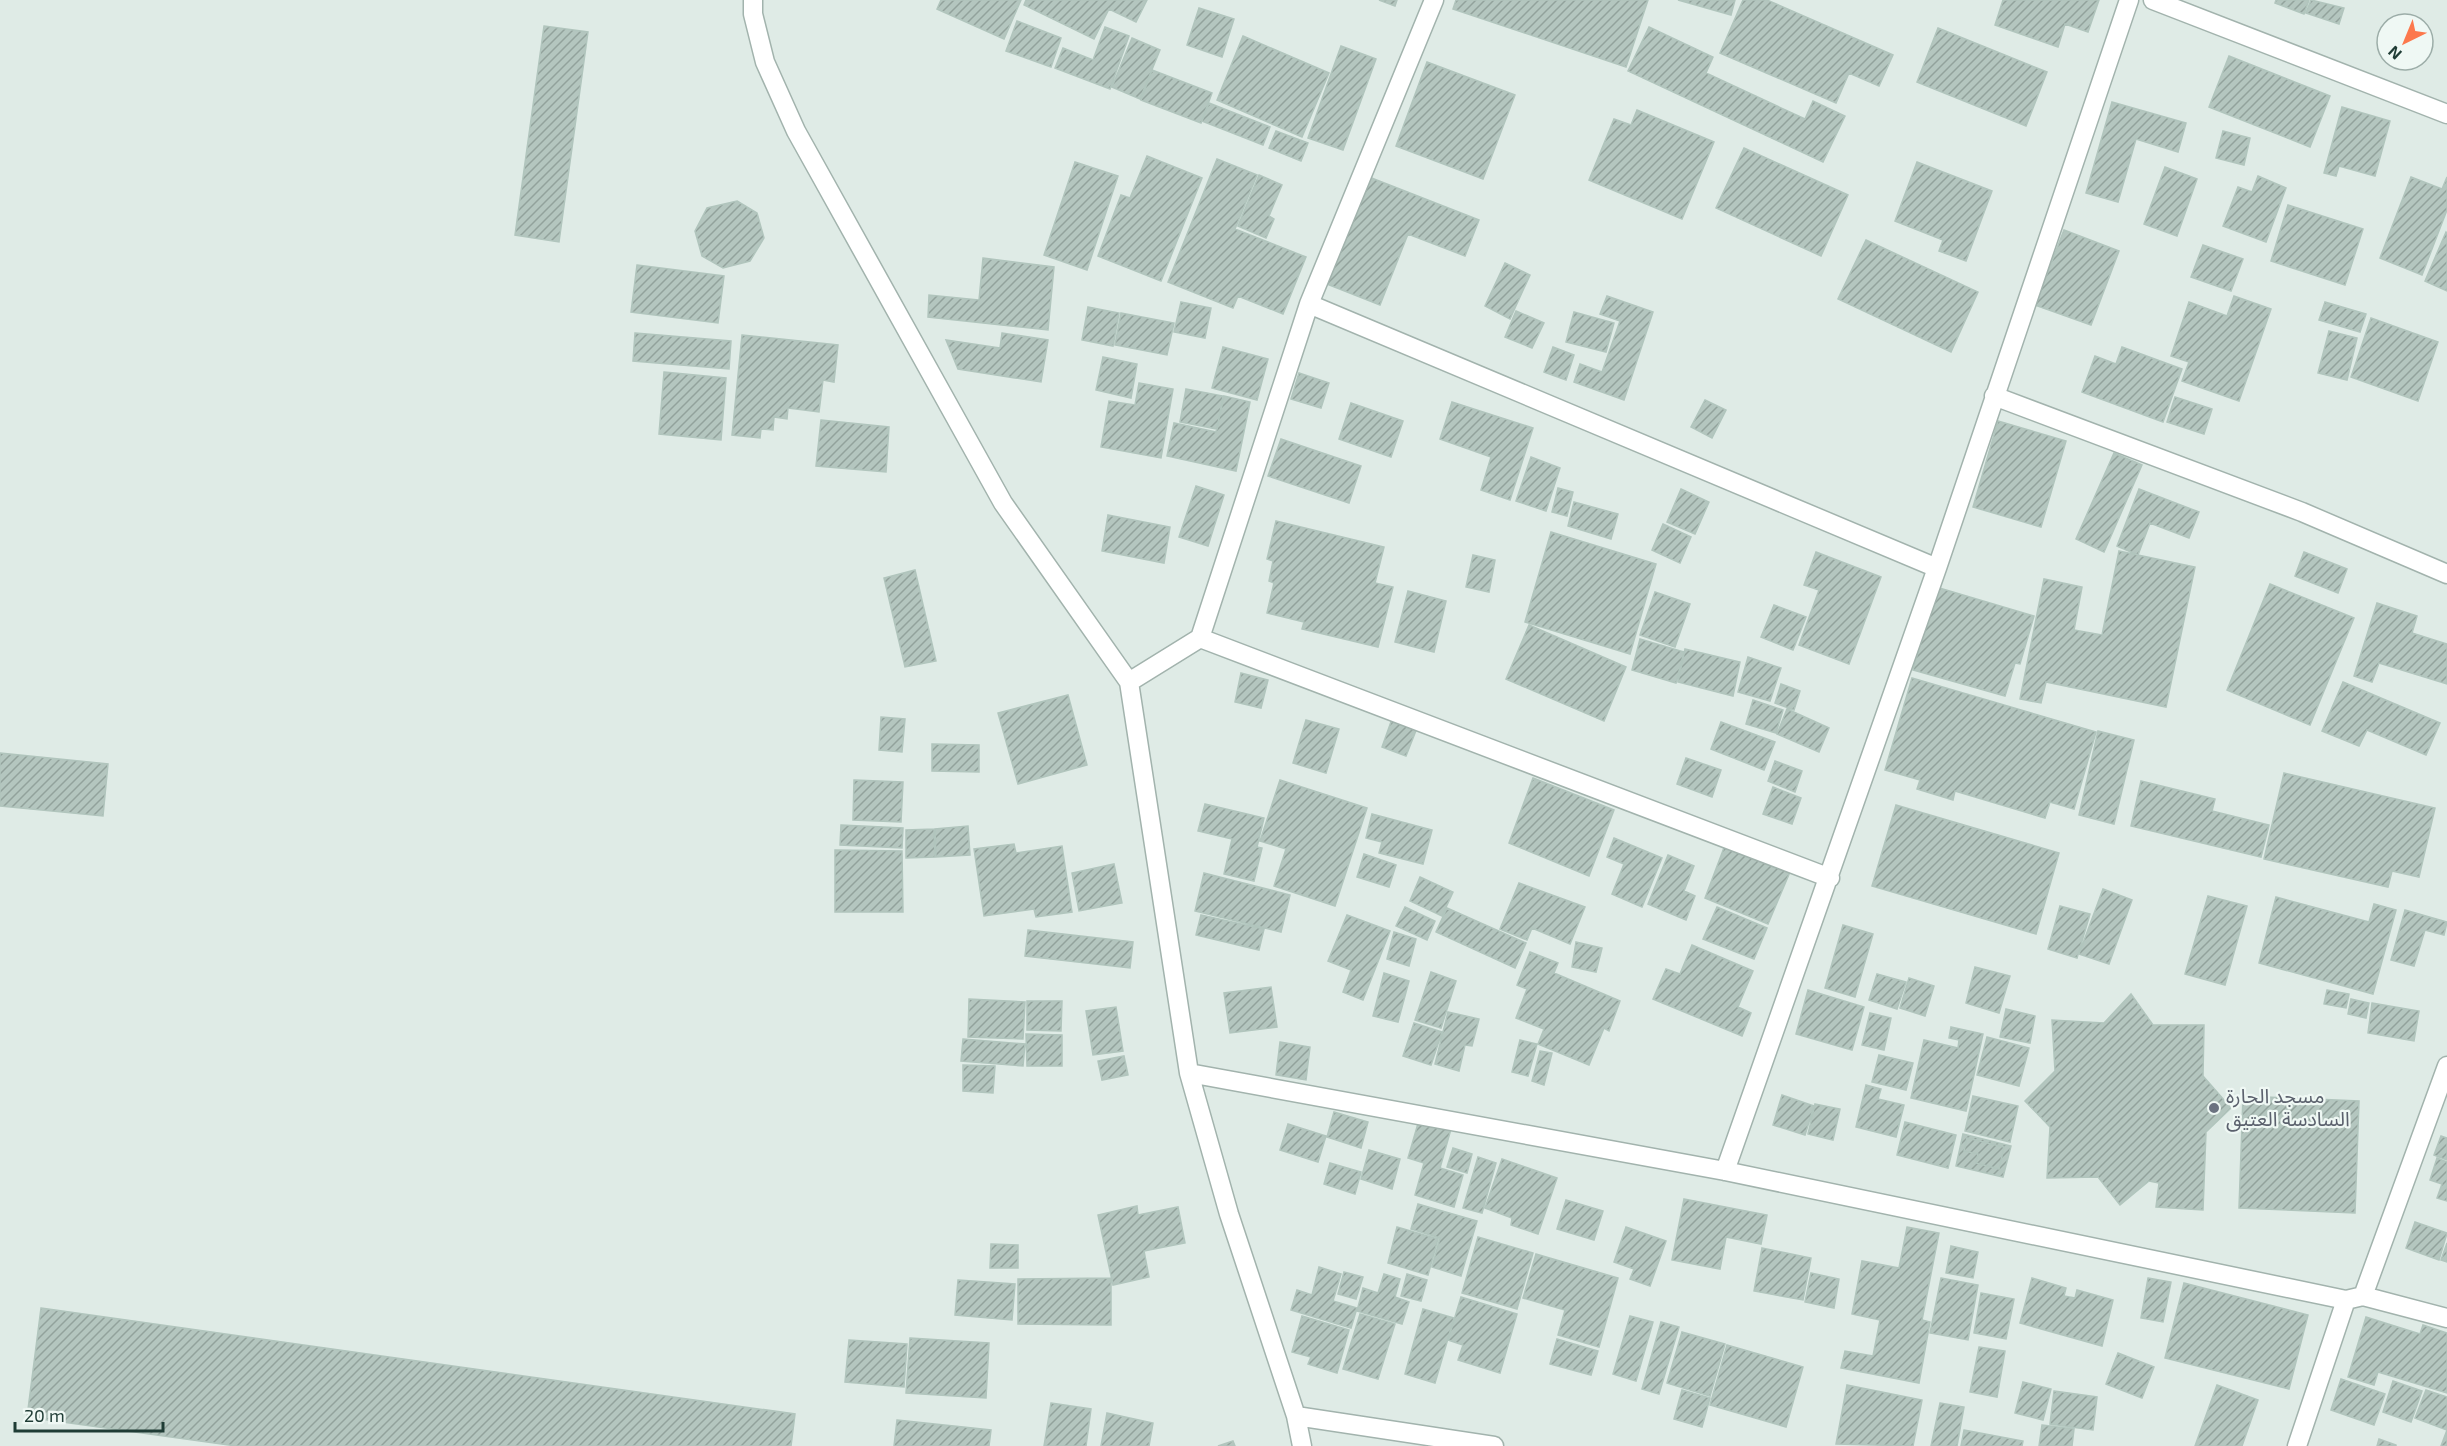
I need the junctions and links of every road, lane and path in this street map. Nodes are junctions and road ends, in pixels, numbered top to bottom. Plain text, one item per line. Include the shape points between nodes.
1 (753, 0) edge
2 (1434, 0) edge
3 (2129, 0) edge
4 (2153, 0) edge
5 (2447, 114) edge
6 (1309, 304) junction
7 (1994, 396) junction
8 (1937, 568) junction
9 (2447, 574) edge
10 (1200, 638) junction
11 (1129, 682) junction
12 (1830, 878) junction
13 (2447, 1066) edge
14 (1189, 1073) junction
15 (1725, 1172) junction
16 (2355, 1298) junction
17 (2447, 1318) edge
18 (1296, 1416) junction
19 (1302, 1446) edge
20 (1494, 1446) edge
21 (2297, 1446) edge

1 - 11 street via 765,62 796,131 1003,502
2 - 6 street
3 - 7 street
4 - 5 street
6 - 8 street
6 - 10 street
7 - 8 street
7 - 9 street via 2302,512
8 - 12 street
10 - 11 street
10 - 12 street
11 - 14 street
12 - 15 street
13 - 16 street
14 - 15 street
14 - 18 street via 1228,1214
15 - 16 street
16 - 17 street
16 - 21 street
18 - 19 street
18 - 20 street

